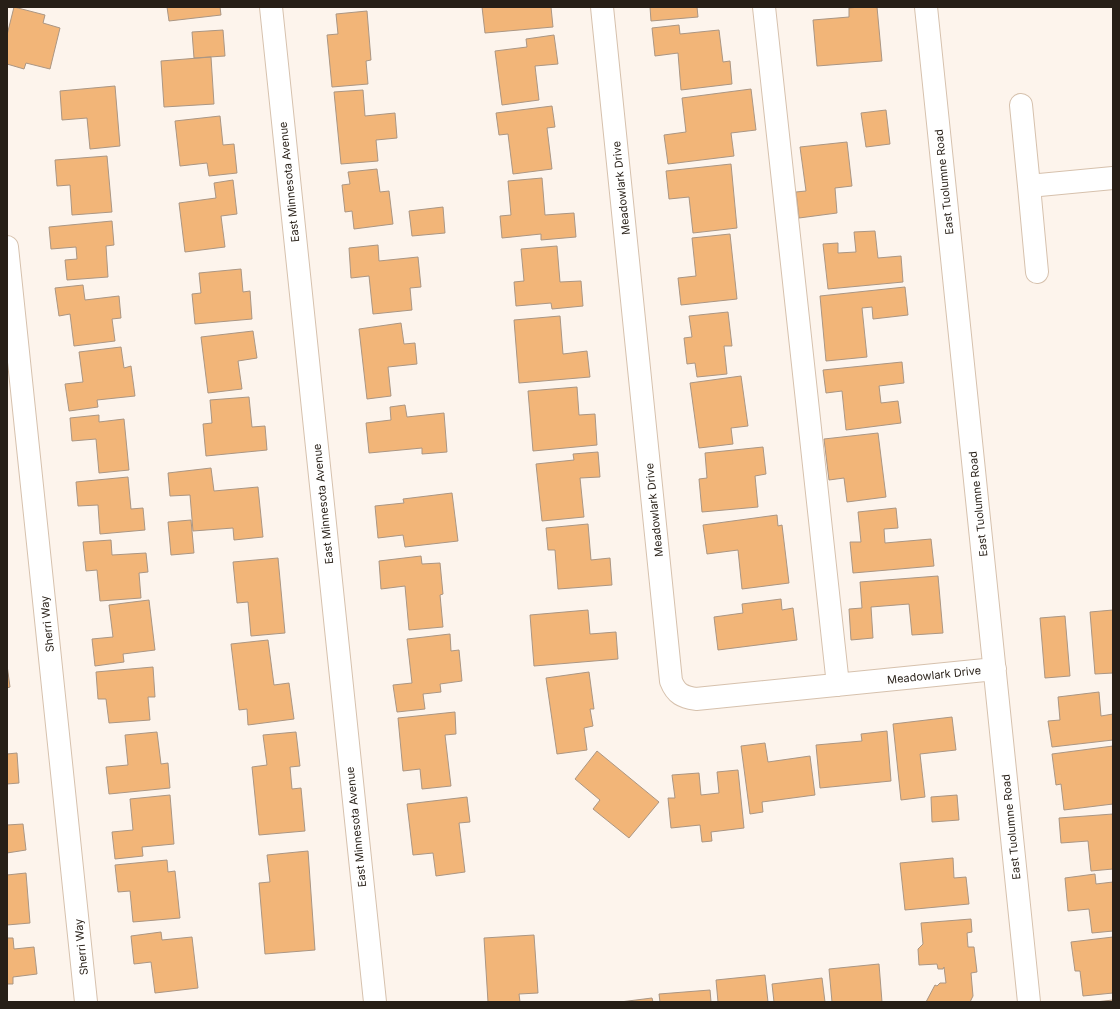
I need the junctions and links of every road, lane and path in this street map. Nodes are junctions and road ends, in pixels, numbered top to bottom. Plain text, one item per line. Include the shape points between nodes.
1 (270, 7) edge
2 (602, 7) edge
3 (764, 7) edge
4 (926, 7) edge
5 (1021, 105) dead end
6 (1113, 178) edge
7 (1029, 186) junction
8 (7, 247) edge
9 (1037, 272) dead end
10 (995, 668) junction
11 (838, 685) junction
12 (86, 1002) edge
13 (375, 1002) edge
14 (1029, 1002) edge

1 - 13 street, East Minnesota Avenue
2 - 11 street, Meadowlark Drive via 671,681 680,695 696,699
3 - 11 street
4 - 10 street, East Tuolumne Road
5 - 7 street
6 - 7 street
7 - 9 street
8 - 12 street, Sherri Way
10 - 11 street, Meadowlark Drive
10 - 14 street, East Tuolumne Road

